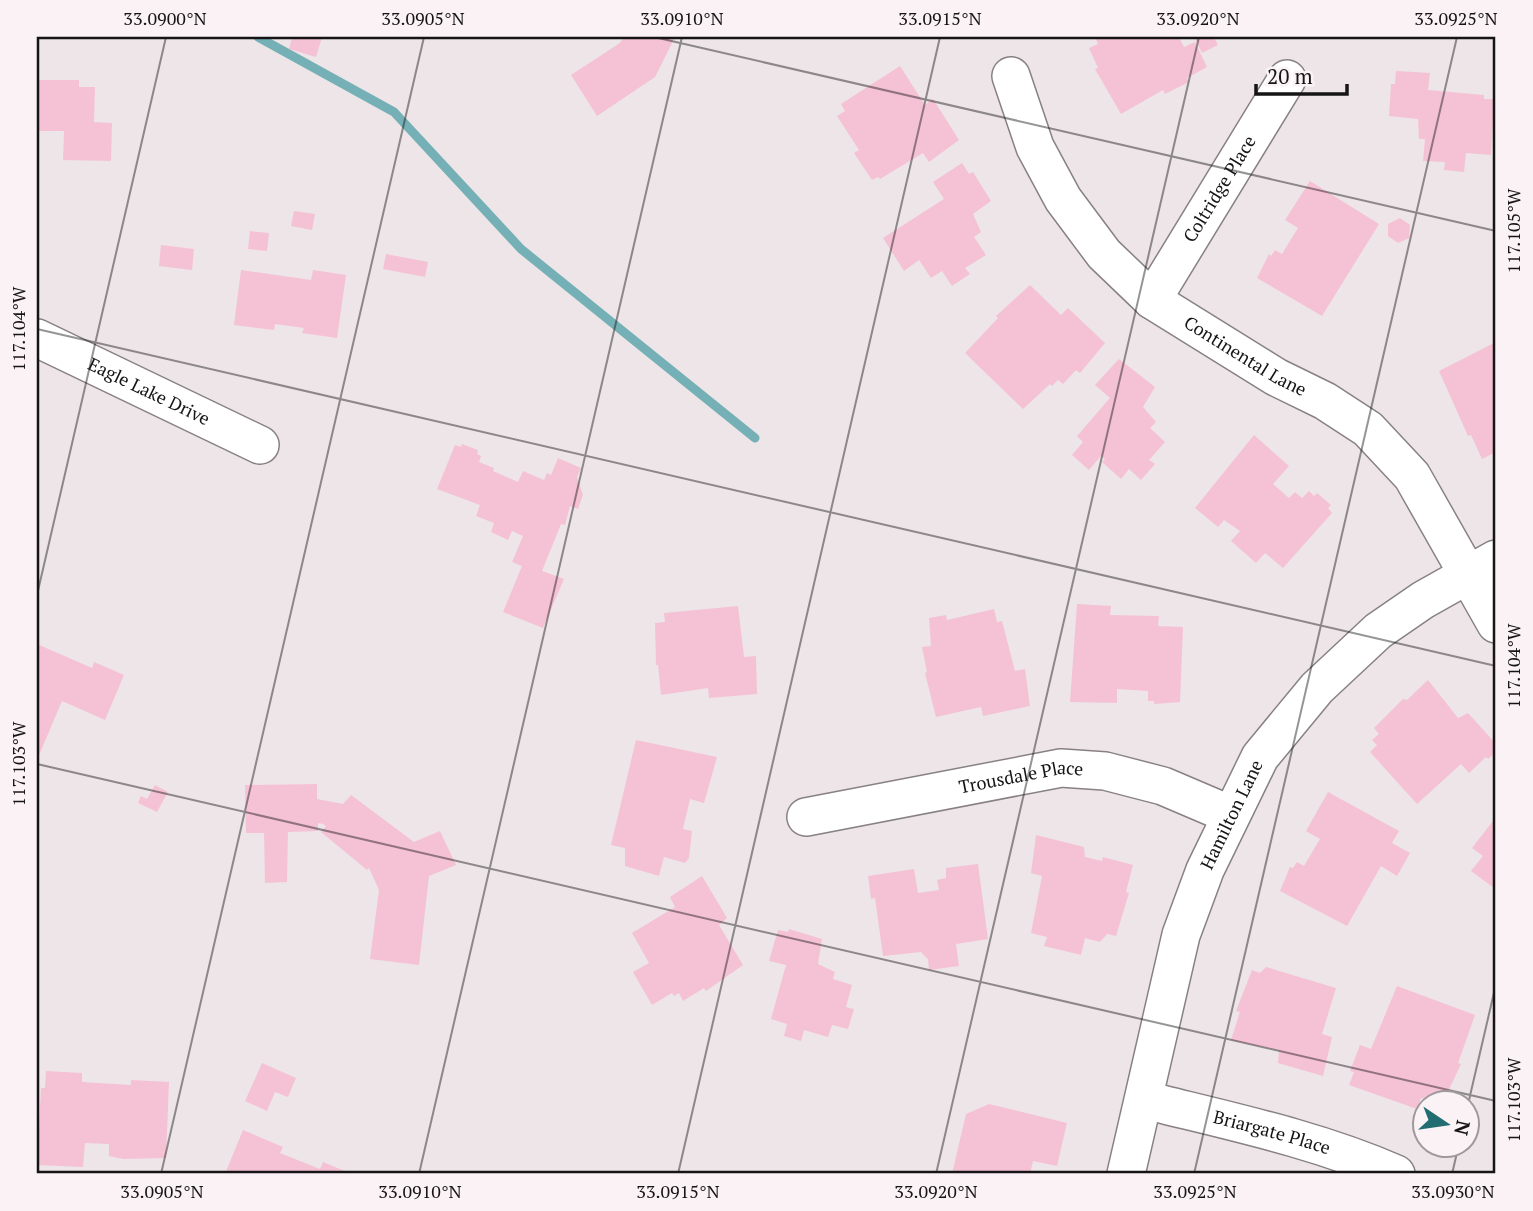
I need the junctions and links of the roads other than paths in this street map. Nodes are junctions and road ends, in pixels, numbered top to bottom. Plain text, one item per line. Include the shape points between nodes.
1 (1011, 76) dead end
2 (1287, 79) dead end
3 (1152, 300) junction
4 (37, 338) edge
5 (260, 445) dead end
6 (1483, 566) edge
7 (1496, 624) edge
8 (1231, 815) junction
9 (806, 817) dead end
10 (1145, 1100) junction
11 (1126, 1174) edge
12 (1396, 1174) edge

1 - 3 street, Continental Lane via 1035,146 1063,200 1104,254
2 - 3 street, Coltridge Place
3 - 6 street, Continental Lane via 1368,429
4 - 5 street, Eagle Lake Drive
6 - 7 street, Continental Lane
6 - 8 street, Hamilton Lane via 1378,631 1317,688 1260,757
8 - 9 street, Trousdale Place via 1163,786 1105,771 1061,768
8 - 10 street, Hamilton Lane via 1181,934
10 - 11 street, Hamilton Lane
10 - 12 street, Briargate Place via 1285,1135

